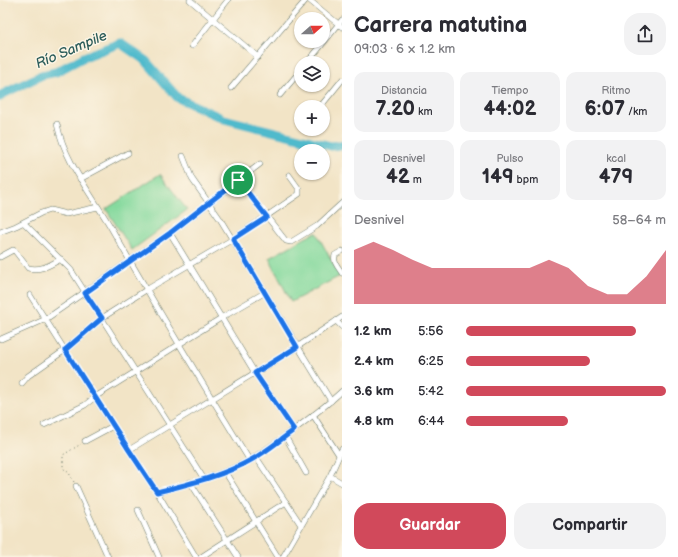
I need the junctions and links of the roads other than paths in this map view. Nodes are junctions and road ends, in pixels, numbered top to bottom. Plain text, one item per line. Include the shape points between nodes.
1 (190, 0) edge
2 (228, 0) edge
3 (308, 0) edge
4 (213, 19) junction
5 (341, 24) edge
6 (192, 46) dead end
7 (258, 56) junction
8 (313, 56) edge
9 (294, 78) edge
10 (342, 80) edge
11 (231, 88) dead end
12 (280, 95) dead end
13 (326, 100) edge
14 (56, 124) dead end
15 (128, 153) dead end
16 (183, 156) dead end
17 (260, 164) dead end
18 (289, 175) dead end
19 (80, 179) junction
20 (238, 180) junction
21 (208, 203) junction
22 (342, 203) edge
23 (98, 207) junction
24 (267, 217) junction
25 (24, 223) junction
26 (0, 232) edge
27 (170, 233) junction
28 (233, 239) junction
29 (342, 251) edge
30 (0, 257) edge
31 (61, 259) junction
32 (130, 261) junction
33 (189, 265) junction
34 (342, 273) edge
35 (146, 290) junction
36 (85, 293) junction
37 (264, 293) junction
38 (30, 295) dead end
39 (342, 317) edge
40 (102, 318) junction
41 (221, 318) junction
42 (46, 319) junction
43 (336, 321) junction
44 (342, 327) edge
45 (2, 339) dead end
46 (179, 344) junction
47 (297, 347) junction
48 (65, 350) junction
49 (136, 372) junction
50 (255, 373) junction
51 (22, 383) dead end
52 (342, 391) edge
53 (95, 397) junction
54 (212, 399) junction
55 (331, 401) junction
56 (313, 415) junction
57 (170, 424) junction
58 (44, 425) dead end
59 (113, 426) junction
60 (294, 430) junction
61 (284, 436) junction
62 (85, 441) road end
63 (342, 449) edge
64 (129, 450) junction
65 (339, 455) junction
66 (256, 457) junction
67 (250, 461) junction
68 (224, 472) junction
69 (306, 473) dead end
70 (330, 476) junction
71 (204, 479) junction
72 (190, 482) junction
73 (342, 483) edge
74 (76, 486) road end
75 (157, 492) junction
76 (286, 502) junction
77 (138, 510) dead end
78 (256, 521) junction
79 (301, 525) junction
80 (227, 540) junction
81 (108, 557) edge
82 (159, 557) edge
83 (196, 557) edge
84 (201, 557) edge
85 (238, 557) edge
86 (278, 557) edge
87 (283, 557) edge

1 - 4 street
2 - 4 street
3 - 5 street
3 - 7 street
4 - 6 street
4 - 7 street
5 - 8 street
7 - 11 street
9 - 12 street
10 - 13 street
14 - 19 street via 63,148
15 - 19 street
16 - 21 street via 192,180
17 - 20 street
18 - 24 street via 299,189 299,194
19 - 23 street
20 - 21 street
20 - 24 street
21 - 27 street
21 - 28 street
22 - 24 street via 317,226 292,242 286,241
23 - 25 street via 66,214 50,210 41,212
23 - 32 street
24 - 28 street
25 - 26 street
25 - 31 street
27 - 32 street
27 - 33 street
28 - 33 street
28 - 37 street
29 - 34 street via 335,254 334,258
30 - 31 street via 13,250 28,268 36,270 46,268
31 - 36 street
32 - 35 street
32 - 36 street
33 - 35 street
33 - 41 street
35 - 40 street
35 - 46 street
36 - 40 street
36 - 42 street
37 - 41 street
37 - 47 street
38 - 42 street
39 - 43 street
40 - 48 street
40 - 49 street
41 - 46 street
41 - 50 street
42 - 45 street
42 - 48 street
43 - 44 street
43 - 47 street
46 - 49 street
46 - 54 street
47 - 50 street
47 - 55 street
48 - 51 street
48 - 53 street
49 - 53 street
49 - 57 street
50 - 54 street
50 - 60 street
52 - 55 street
53 - 58 street via 85,405
53 - 59 street
54 - 57 street
54 - 67 street
55 - 56 street
56 - 60 street
56 - 65 street
57 - 64 street
57 - 71 street
59 - 62 street
59 - 64 street
60 - 61 street
61 - 66 street
61 - 69 street
63 - 65 street
64 - 75 street
65 - 70 street
66 - 67 street
66 - 76 street
67 - 68 street
68 - 71 street
68 - 78 street
70 - 73 street
70 - 79 street
71 - 72 street
72 - 75 street
72 - 80 street
74 - 81 street
75 - 83 street
76 - 78 street
76 - 79 street
77 - 82 street
78 - 80 street
78 - 86 street
79 - 87 street
80 - 84 street
80 - 85 street

